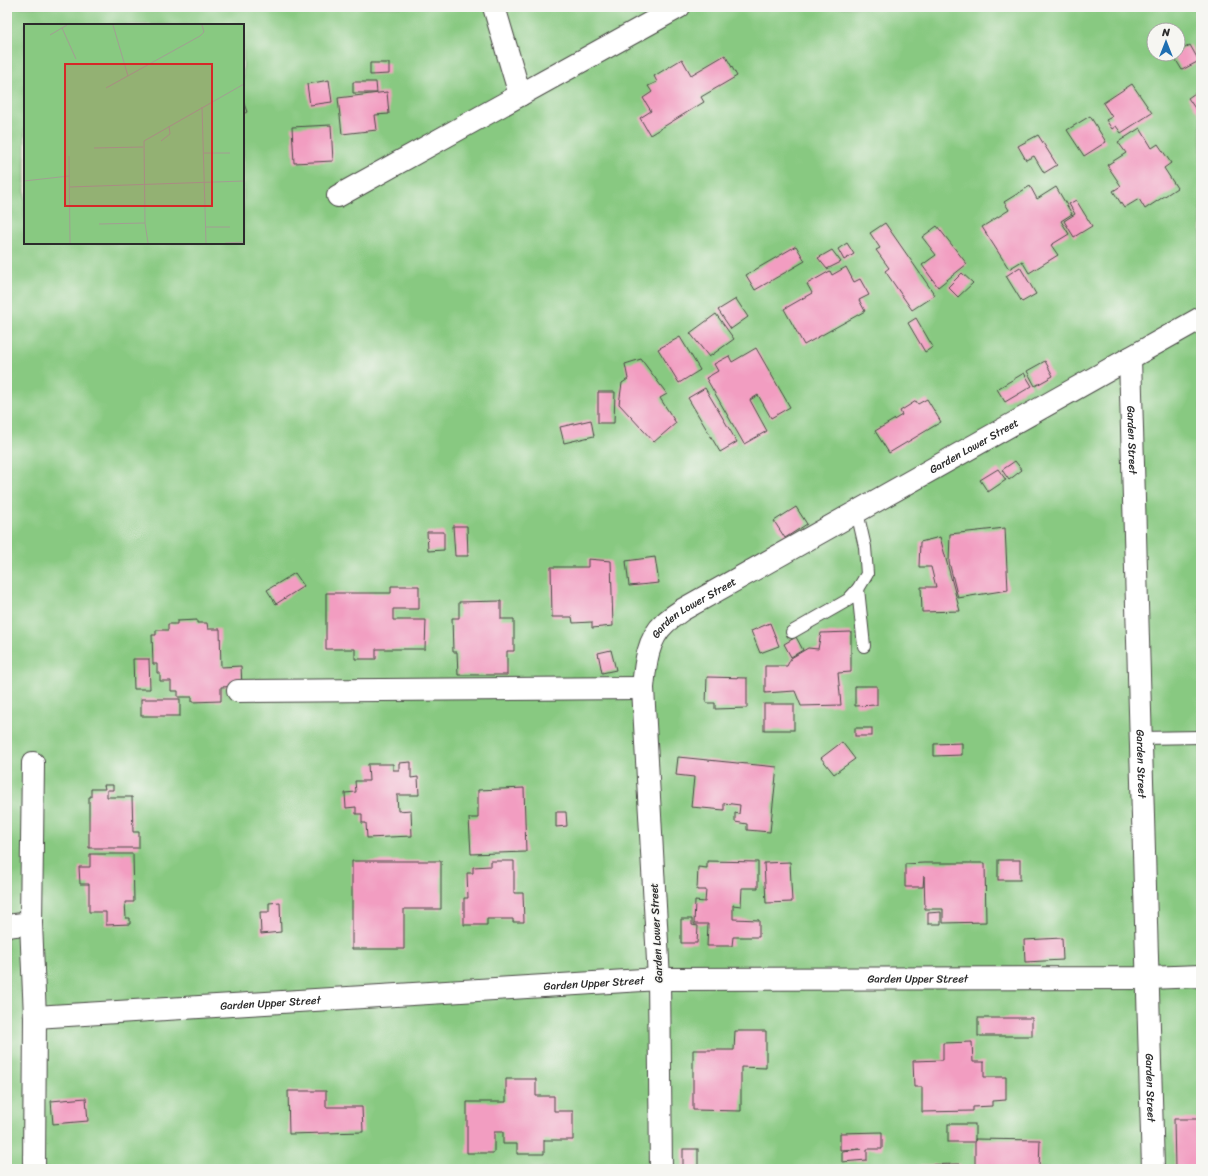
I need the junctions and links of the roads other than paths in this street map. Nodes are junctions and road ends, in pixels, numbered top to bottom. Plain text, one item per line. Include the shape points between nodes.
1 (494, 7) edge
2 (679, 7) edge
3 (520, 95) junction
4 (338, 196) dead end
5 (1201, 318) edge
6 (1130, 358) junction
7 (857, 512) junction
8 (858, 589) junction
9 (792, 632) dead end
10 (864, 646) dead end
11 (643, 688) junction
12 (238, 691) dead end
13 (1201, 737) edge
14 (1141, 738) junction
15 (33, 762) dead end
16 (31, 923) junction
17 (7, 926) edge
18 (1201, 976) edge
19 (1148, 978) junction
20 (659, 979) junction
21 (35, 1017) junction
22 (34, 1169) edge
23 (661, 1169) edge
24 (1153, 1169) edge

1 - 3 street
2 - 3 street
3 - 4 street
5 - 6 street, Garden Lower Street
6 - 7 street, Garden Lower Street
6 - 14 street, Garden Street
7 - 8 lane via 865,547 867,574
7 - 11 street, Garden Lower Street via 682,610 663,624 652,640 646,660
8 - 9 lane via 848,600
8 - 10 lane
11 - 12 street
11 - 20 street, Garden Lower Street
13 - 14 lane
14 - 19 street, Garden Street
15 - 16 street
16 - 17 street
16 - 21 street
18 - 19 street, Garden Upper Street
19 - 20 street, Garden Upper Street
19 - 24 street, Garden Street
20 - 21 street, Garden Upper Street
20 - 23 street, Garden Lower Street
21 - 22 street

